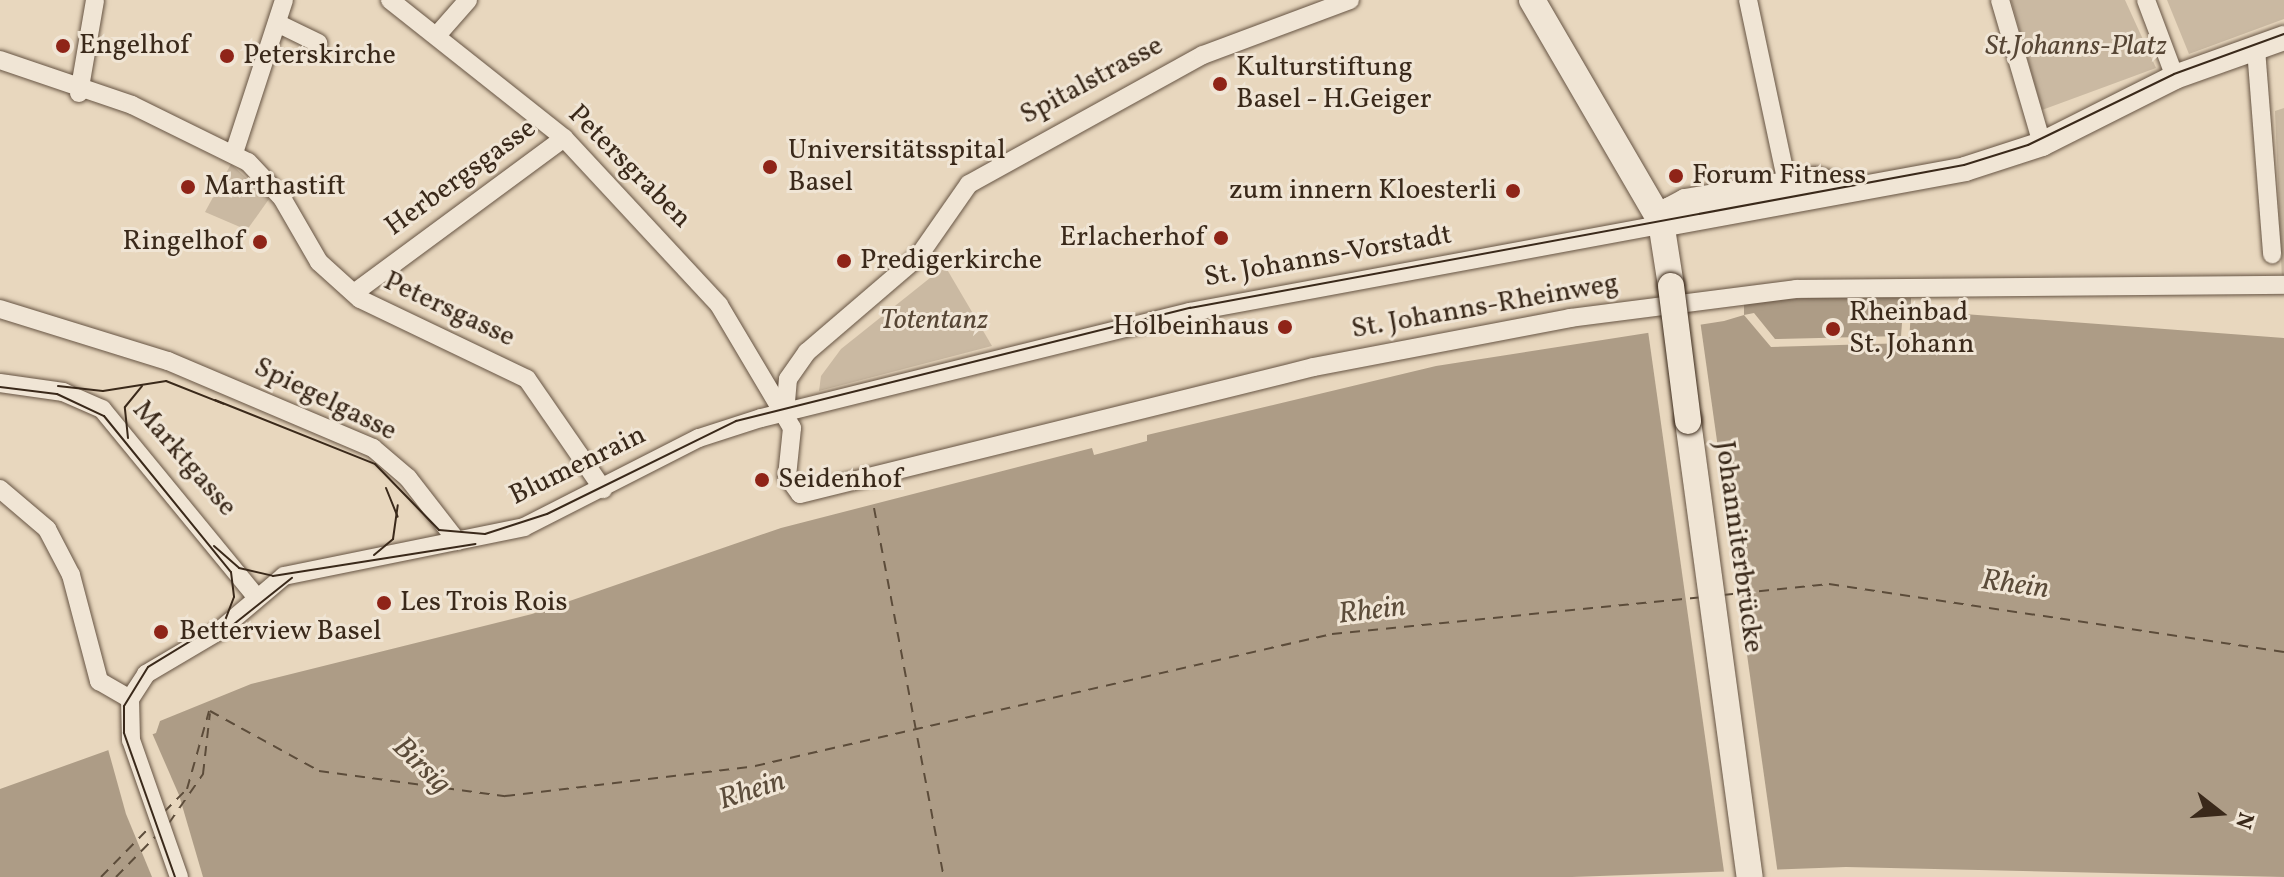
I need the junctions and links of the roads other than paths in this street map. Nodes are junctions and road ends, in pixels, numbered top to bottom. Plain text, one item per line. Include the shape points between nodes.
1 (95, 0) edge
2 (284, 0) edge
3 (390, 0) edge
4 (468, 0) edge
5 (1350, 0) edge
6 (1532, 0) edge
7 (1770, 0) edge
8 (2000, 0) edge
9 (2146, 0) edge
10 (1750, 4) edge
11 (277, 23) junction
12 (439, 33) junction
13 (2284, 38) edge
14 (318, 43) dead end
15 (2256, 49) junction
16 (0, 60) edge
17 (2175, 77) junction
18 (79, 93) junction
19 (564, 138) junction
20 (2042, 144) junction
21 (234, 153) junction
22 (1787, 184) junction
23 (1855, 189) junction
24 (1661, 225) junction
25 (2272, 254) dead end
26 (2284, 285) edge
27 (354, 293) junction
28 (0, 309) edge
29 (0, 383) edge
30 (785, 413) junction
31 (0, 489) edge
32 (603, 489) junction
33 (457, 541) junction
34 (255, 595) junction
35 (130, 699) junction
36 (179, 877) edge
37 (1750, 877) edge

1 - 18 street
2 - 11 street
3 - 12 street, Petersgraben
4 - 12 street
5 - 30 street, Spitalstrasse via 1203,55 969,184 918,257 800,360 788,379
6 - 24 main road
7 - 10 street
8 - 20 street
9 - 17 street
10 - 22 street
11 - 14 street
11 - 21 street
12 - 19 street, Petersgraben
13 - 15 street, St. Johanns-Vorstadt
15 - 17 street, St. Johanns-Vorstadt
15 - 25 street
16 - 18 street, Petersgasse
17 - 20 street, St. Johanns-Vorstadt
18 - 21 street, Petersgasse via 145,112
19 - 27 street, Herbergsgasse
19 - 30 street, Petersgraben via 719,305
20 - 23 street, St. Johanns-Vorstadt via 1965,169
21 - 27 street, Petersgasse via 273,186 319,262
22 - 23 street, St. Johanns-Vorstadt via 1815,179
22 - 24 street, St. Johanns-Vorstadt via 1679,203
23 - 24 street, St. Johanns-Vorstadt
24 - 30 street, St. Johanns-Vorstadt via 1190,312
24 - 37 main road, Johanniterbrücke, bridge
26 - 30 street, St. Johanns-Rheinweg via 1796,289 1570,318 1314,367 805,494 788,484 795,441
27 - 32 street, Petersgasse via 401,324 527,379
28 - 33 street, Spiegelgasse via 139,351 373,448 408,478
29 - 34 street, Marktgasse via 63,392 102,409
30 - 32 street, Blumenrain via 699,438
31 - 35 street via 54,541 99,681
32 - 33 street, Blumenrain via 524,527
33 - 34 street, Blumenrain via 302,570
34 - 35 street, Blumenrain via 219,631 146,674
35 - 36 street via 128,729

